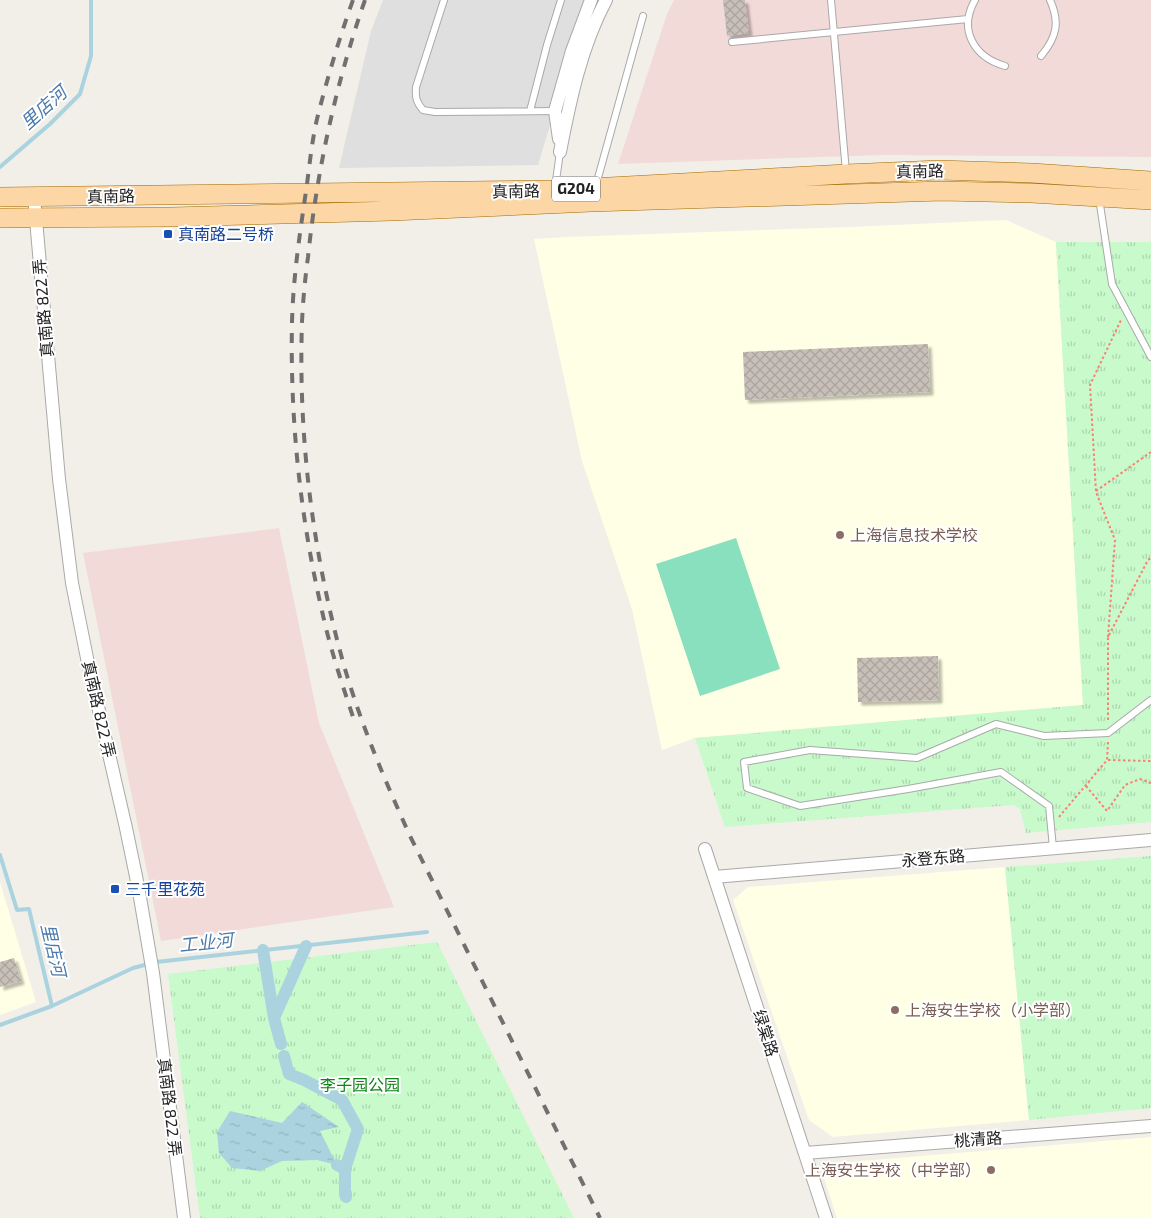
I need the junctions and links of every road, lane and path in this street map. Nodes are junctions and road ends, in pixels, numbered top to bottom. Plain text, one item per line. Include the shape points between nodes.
1 (444, 0) edge
2 (561, 0) edge
3 (591, 0) edge
4 (606, 0) edge
5 (831, 0) edge
6 (975, 0) edge
7 (1050, 0) edge
8 (643, 16) dead end
9 (968, 19) junction
10 (834, 32) junction
11 (732, 42) dead end
12 (1041, 56) dead end
13 (1005, 66) dead end
14 (530, 111) junction
15 (562, 111) junction
16 (560, 152) joint
17 (846, 174) junction
18 (1151, 181) edge
19 (593, 195) junction
20 (0, 197) edge
21 (34, 197) junction
22 (555, 197) junction
23 (1098, 197) junction
24 (1151, 200) edge
25 (0, 218) edge
26 (35, 218) junction
27 (1126, 310) junction
28 (1151, 357) edge
29 (1151, 452) edge
30 (1096, 492) junction
31 (1151, 558) edge
32 (1108, 637) junction
33 (1151, 700) edge
34 (1108, 733) junction
35 (1107, 760) junction
36 (1151, 761) edge
37 (1151, 782) edge
38 (1086, 785) junction
39 (1051, 827) junction
40 (1151, 840) edge
41 (1053, 848) junction
42 (705, 849) dead end
43 (714, 877) junction
44 (1151, 1126) edge
45 (804, 1153) junction
46 (184, 1218) edge
47 (826, 1218) edge

1 - 14 lane via 416,87 417,103 423,110 435,112
2 - 14 lane
3 - 15 street via 572,51
4 - 15 street
5 - 10 lane
6 - 9 lane
7 - 12 lane via 1055,11 1055,35
8 - 19 lane
9 - 10 lane
9 - 13 lane via 968,30 977,50 985,58
10 - 11 lane
10 - 17 lane
14 - 15 lane
15 - 16 street
16 - 22 lane
17 - 18 main road, 真南路 / G204 via 957,171
17 - 19 main road, 真南路 / G204
19 - 22 main road, 真南路 / G204
19 - 23 main road, 真南路 / G204 via 942,191
20 - 21 main road, 真南路 / G204
21 - 22 main road, 真南路 / G204
21 - 26 street, 真南路 822 弄
22 - 26 main road, 真南路 / G204 via 392,211
23 - 24 main road, 真南路 / G204
23 - 27 lane via 1112,284
25 - 26 main road, 真南路 / G204
26 - 46 street, 真南路 822 弄 via 72,583 126,828 153,973
27 - 28 lane
27 - 30 path via 1090,385
29 - 30 path
30 - 32 path via 1115,540
31 - 32 path
32 - 34 path
33 - 34 lane
34 - 35 path
34 - 39 lane via 1044,736 996,724 917,758 810,750 744,762 747,788 800,806 1000,772 1049,806
35 - 36 path
35 - 38 path
37 - 38 path via 1140,779 1125,785 1107,812
38 - 39 path
39 - 41 lane
40 - 41 street, 永登东路
41 - 43 street, 永登东路
42 - 43 street, 绿棠路
43 - 45 street, 绿棠路
44 - 45 street, 桃清路
45 - 47 street, 绿棠路

